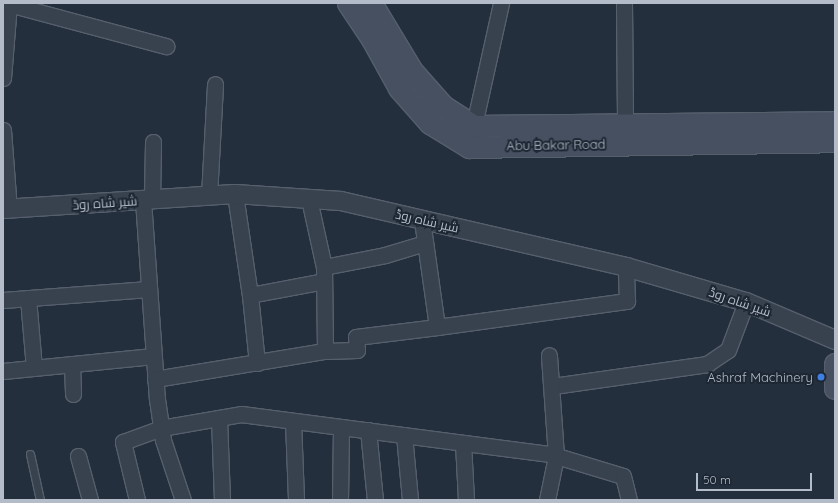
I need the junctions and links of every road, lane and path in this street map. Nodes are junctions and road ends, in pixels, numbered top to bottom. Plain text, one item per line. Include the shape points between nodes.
1 (348, 3) edge
2 (371, 3) edge
3 (501, 3) edge
4 (624, 3) edge
5 (9, 4) edge
6 (166, 46) dead end
7 (3, 78) edge
8 (215, 84) dead end
9 (835, 122) edge
10 (625, 123) junction
11 (474, 126) junction
12 (3, 130) edge
13 (835, 141) edge
14 (153, 142) dead end
15 (469, 147) junction
16 (236, 194) junction
17 (209, 196) junction
18 (308, 199) junction
19 (147, 200) junction
20 (6, 209) edge
21 (422, 220) junction
22 (425, 243) junction
23 (626, 267) junction
24 (324, 274) junction
25 (149, 289) junction
26 (250, 295) junction
27 (28, 298) junction
28 (3, 300) edge
29 (746, 302) junction
30 (437, 327) junction
31 (835, 340) edge
32 (325, 351) junction
33 (550, 355) dead end
34 (153, 356) junction
35 (257, 363) junction
36 (72, 364) junction
37 (835, 364) edge
38 (34, 368) junction
39 (3, 371) edge
40 (155, 379) junction
41 (553, 386) junction
42 (835, 388) edge
43 (73, 394) dead end
44 (219, 418) junction
45 (293, 421) junction
46 (341, 427) junction
47 (161, 428) junction
48 (368, 430) junction
49 (404, 435) junction
50 (463, 443) junction
51 (30, 454) dead end
52 (78, 456) dead end
53 (556, 456) junction
54 (40, 500) edge
55 (90, 500) edge
56 (137, 500) edge
57 (183, 500) edge
58 (222, 500) edge
59 (296, 500) edge
60 (340, 500) edge
61 (375, 500) edge
62 (410, 500) edge
63 (466, 500) edge
64 (547, 500) edge
65 (629, 500) edge

1 - 15 main road via 372,39 399,88 430,122
2 - 11 main road via 412,71 443,106
3 - 11 street
4 - 10 street
5 - 6 street
5 - 7 street
8 - 17 street
9 - 10 main road, Abu Bakar Road
10 - 11 main road, Abu Bakar Road
11 - 15 street
12 - 20 street
13 - 15 main road, Abu Bakar Road
14 - 19 street
16 - 17 street, شیر شاہ روڈ
16 - 18 street, شیر شاہ روڈ
16 - 26 street
17 - 19 street, شیر شاہ روڈ
18 - 21 street, شیر شاہ روڈ via 341,201
18 - 24 street
19 - 20 street, شیر شاہ روڈ
19 - 25 street
21 - 22 street
21 - 23 street, شیر شاہ روڈ
22 - 24 street
22 - 30 street
23 - 29 street, شیر شاہ روڈ
23 - 30 street via 627,301
24 - 26 street
24 - 32 street
25 - 27 street
25 - 34 street
26 - 35 street
27 - 28 street
27 - 38 street
29 - 31 street, شیر شاہ روڈ
29 - 41 street via 728,350 707,364
30 - 32 street via 356,337 357,350
32 - 35 street
33 - 41 street
34 - 36 street
34 - 40 street
35 - 40 street
36 - 38 street
36 - 43 street
37 - 42 main road
38 - 39 street
40 - 47 street
41 - 53 street
44 - 45 street via 240,414
44 - 47 street
44 - 58 street
45 - 46 street
45 - 59 street
46 - 48 street
46 - 60 street
47 - 56 street via 123,442
47 - 57 street
48 - 49 street
48 - 61 street
49 - 50 street
49 - 62 street
50 - 53 street
50 - 63 street
51 - 54 lane
52 - 55 street
53 - 64 street
53 - 65 street via 623,476

